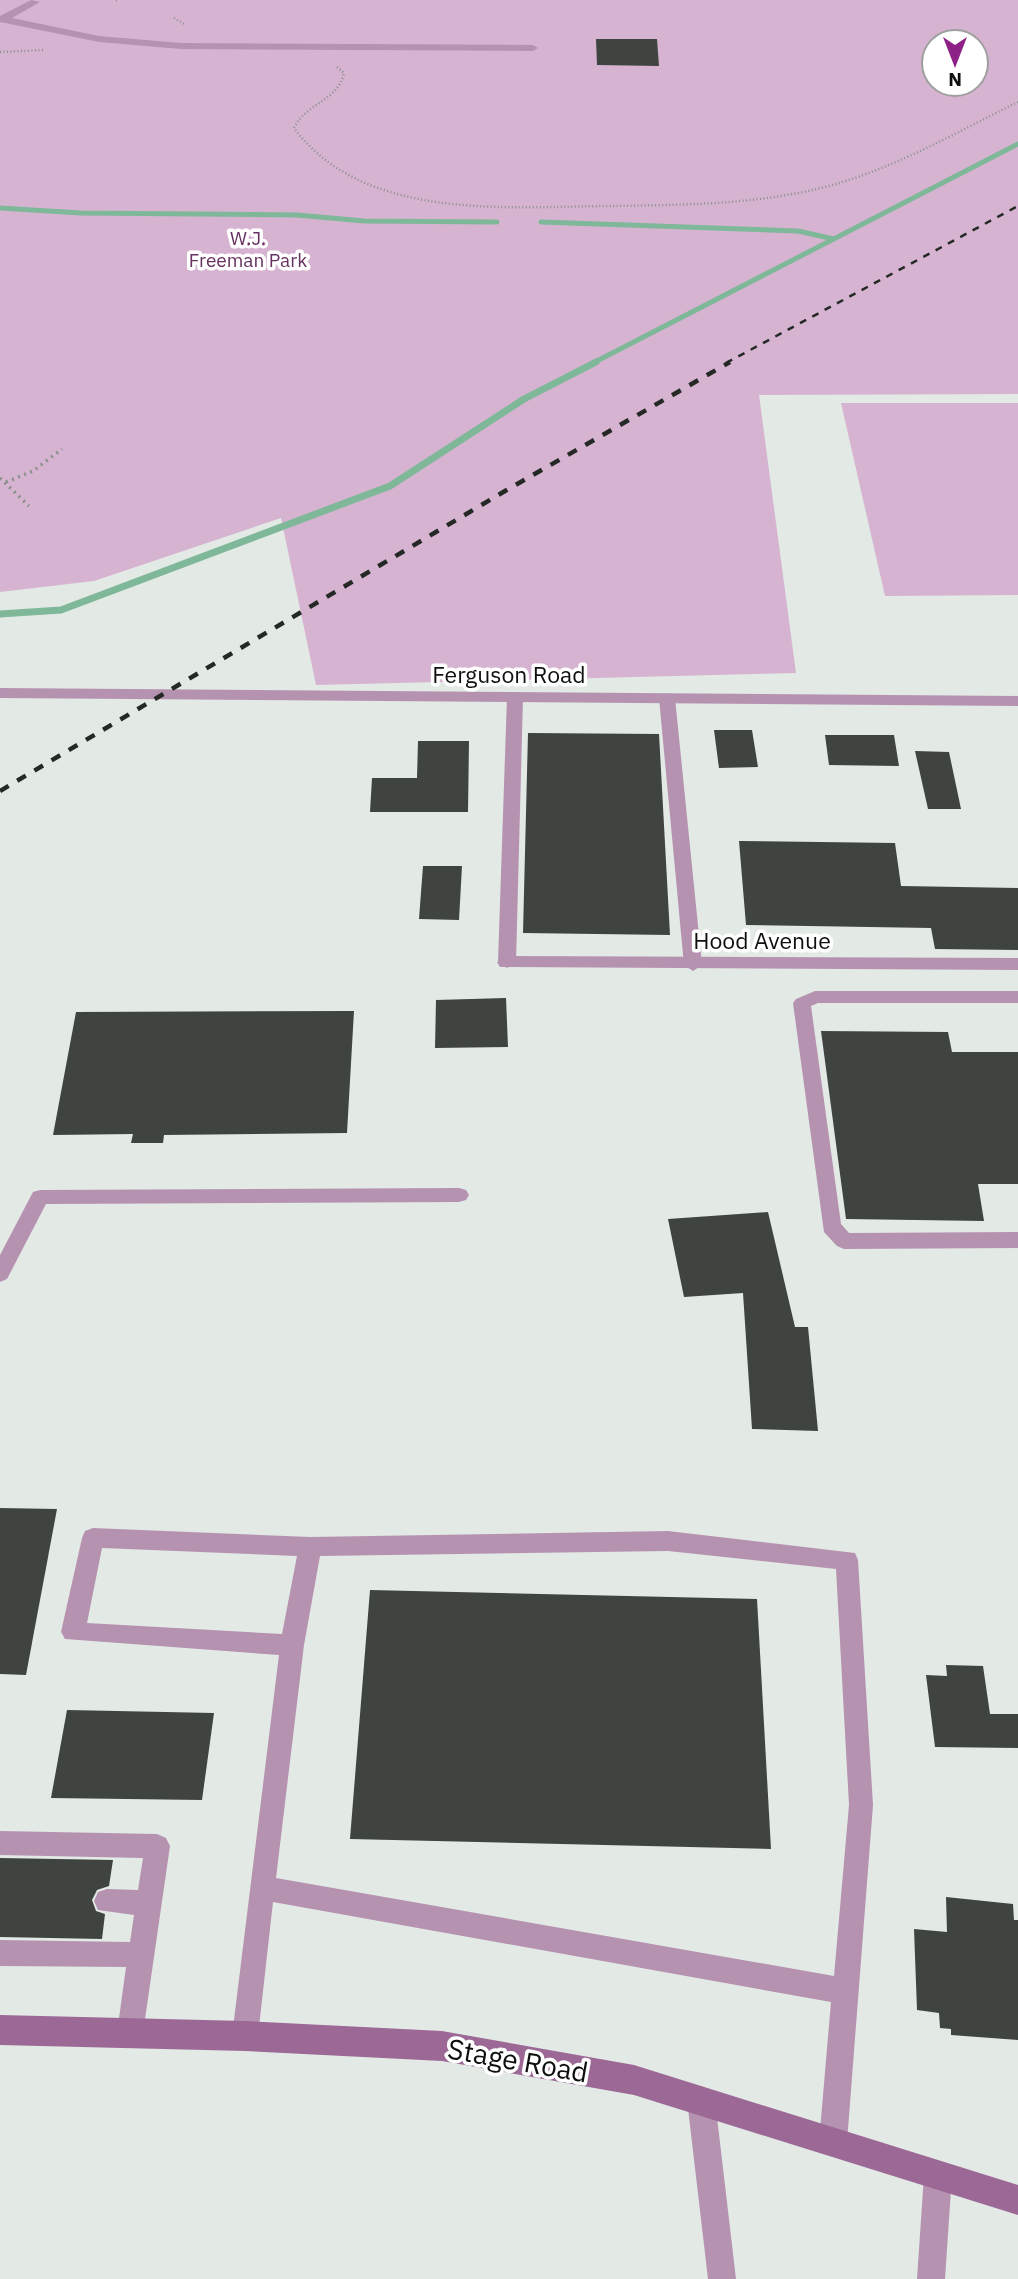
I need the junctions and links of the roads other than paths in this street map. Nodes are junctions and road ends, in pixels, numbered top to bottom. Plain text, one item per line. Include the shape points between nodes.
1 (35, 2) edge
2 (2, 19) edge
3 (533, 48) dead end
4 (0, 694) edge
5 (515, 697) junction
6 (667, 698) junction
7 (1018, 701) edge
8 (507, 962) joint
9 (1018, 964) edge
10 (693, 965) junction
11 (1018, 996) edge
12 (460, 1195) dead end
13 (1018, 1240) edge
14 (0, 1274) edge
15 (310, 1547) junction
16 (292, 1645) junction
17 (0, 1843) edge
18 (262, 1888) junction
19 (107, 1901) dead end
20 (149, 1903) junction
21 (0, 1953) edge
22 (141, 1955) junction
23 (844, 1991) junction
24 (0, 2030) edge
25 (130, 2033) junction
26 (246, 2036) junction
27 (701, 2100) junction
28 (833, 2141) junction
29 (938, 2175) junction
30 (1018, 2200) edge
31 (722, 2279) edge
32 (931, 2279) edge

1 - 2 lane
2 - 3 lane via 99,38 181,46
4 - 5 street, Ferguson Road
5 - 6 street, Ferguson Road
5 - 8 lane
6 - 7 street, Ferguson Road
6 - 10 lane
8 - 10 street, Hood Avenue
9 - 10 street, Hood Avenue
11 - 13 lane via 815,998 802,1003 831,1227 845,1241
12 - 14 lane via 40,1197
15 - 16 lane
15 - 16 lane via 93,1538 73,1632
15 - 23 lane via 668,1541 847,1560 861,1805
16 - 18 lane
17 - 20 lane via 157,1846
18 - 23 lane
18 - 26 lane
19 - 20 lane
20 - 22 lane
21 - 22 lane
22 - 25 lane
23 - 28 lane
24 - 25 main road, Stage Road
25 - 26 main road, Stage Road
26 - 27 main road, Stage Road via 442,2046 634,2080
27 - 28 main road, Stage Road
27 - 31 lane
28 - 29 main road, Stage Road
29 - 30 main road, Stage Road
29 - 32 lane

